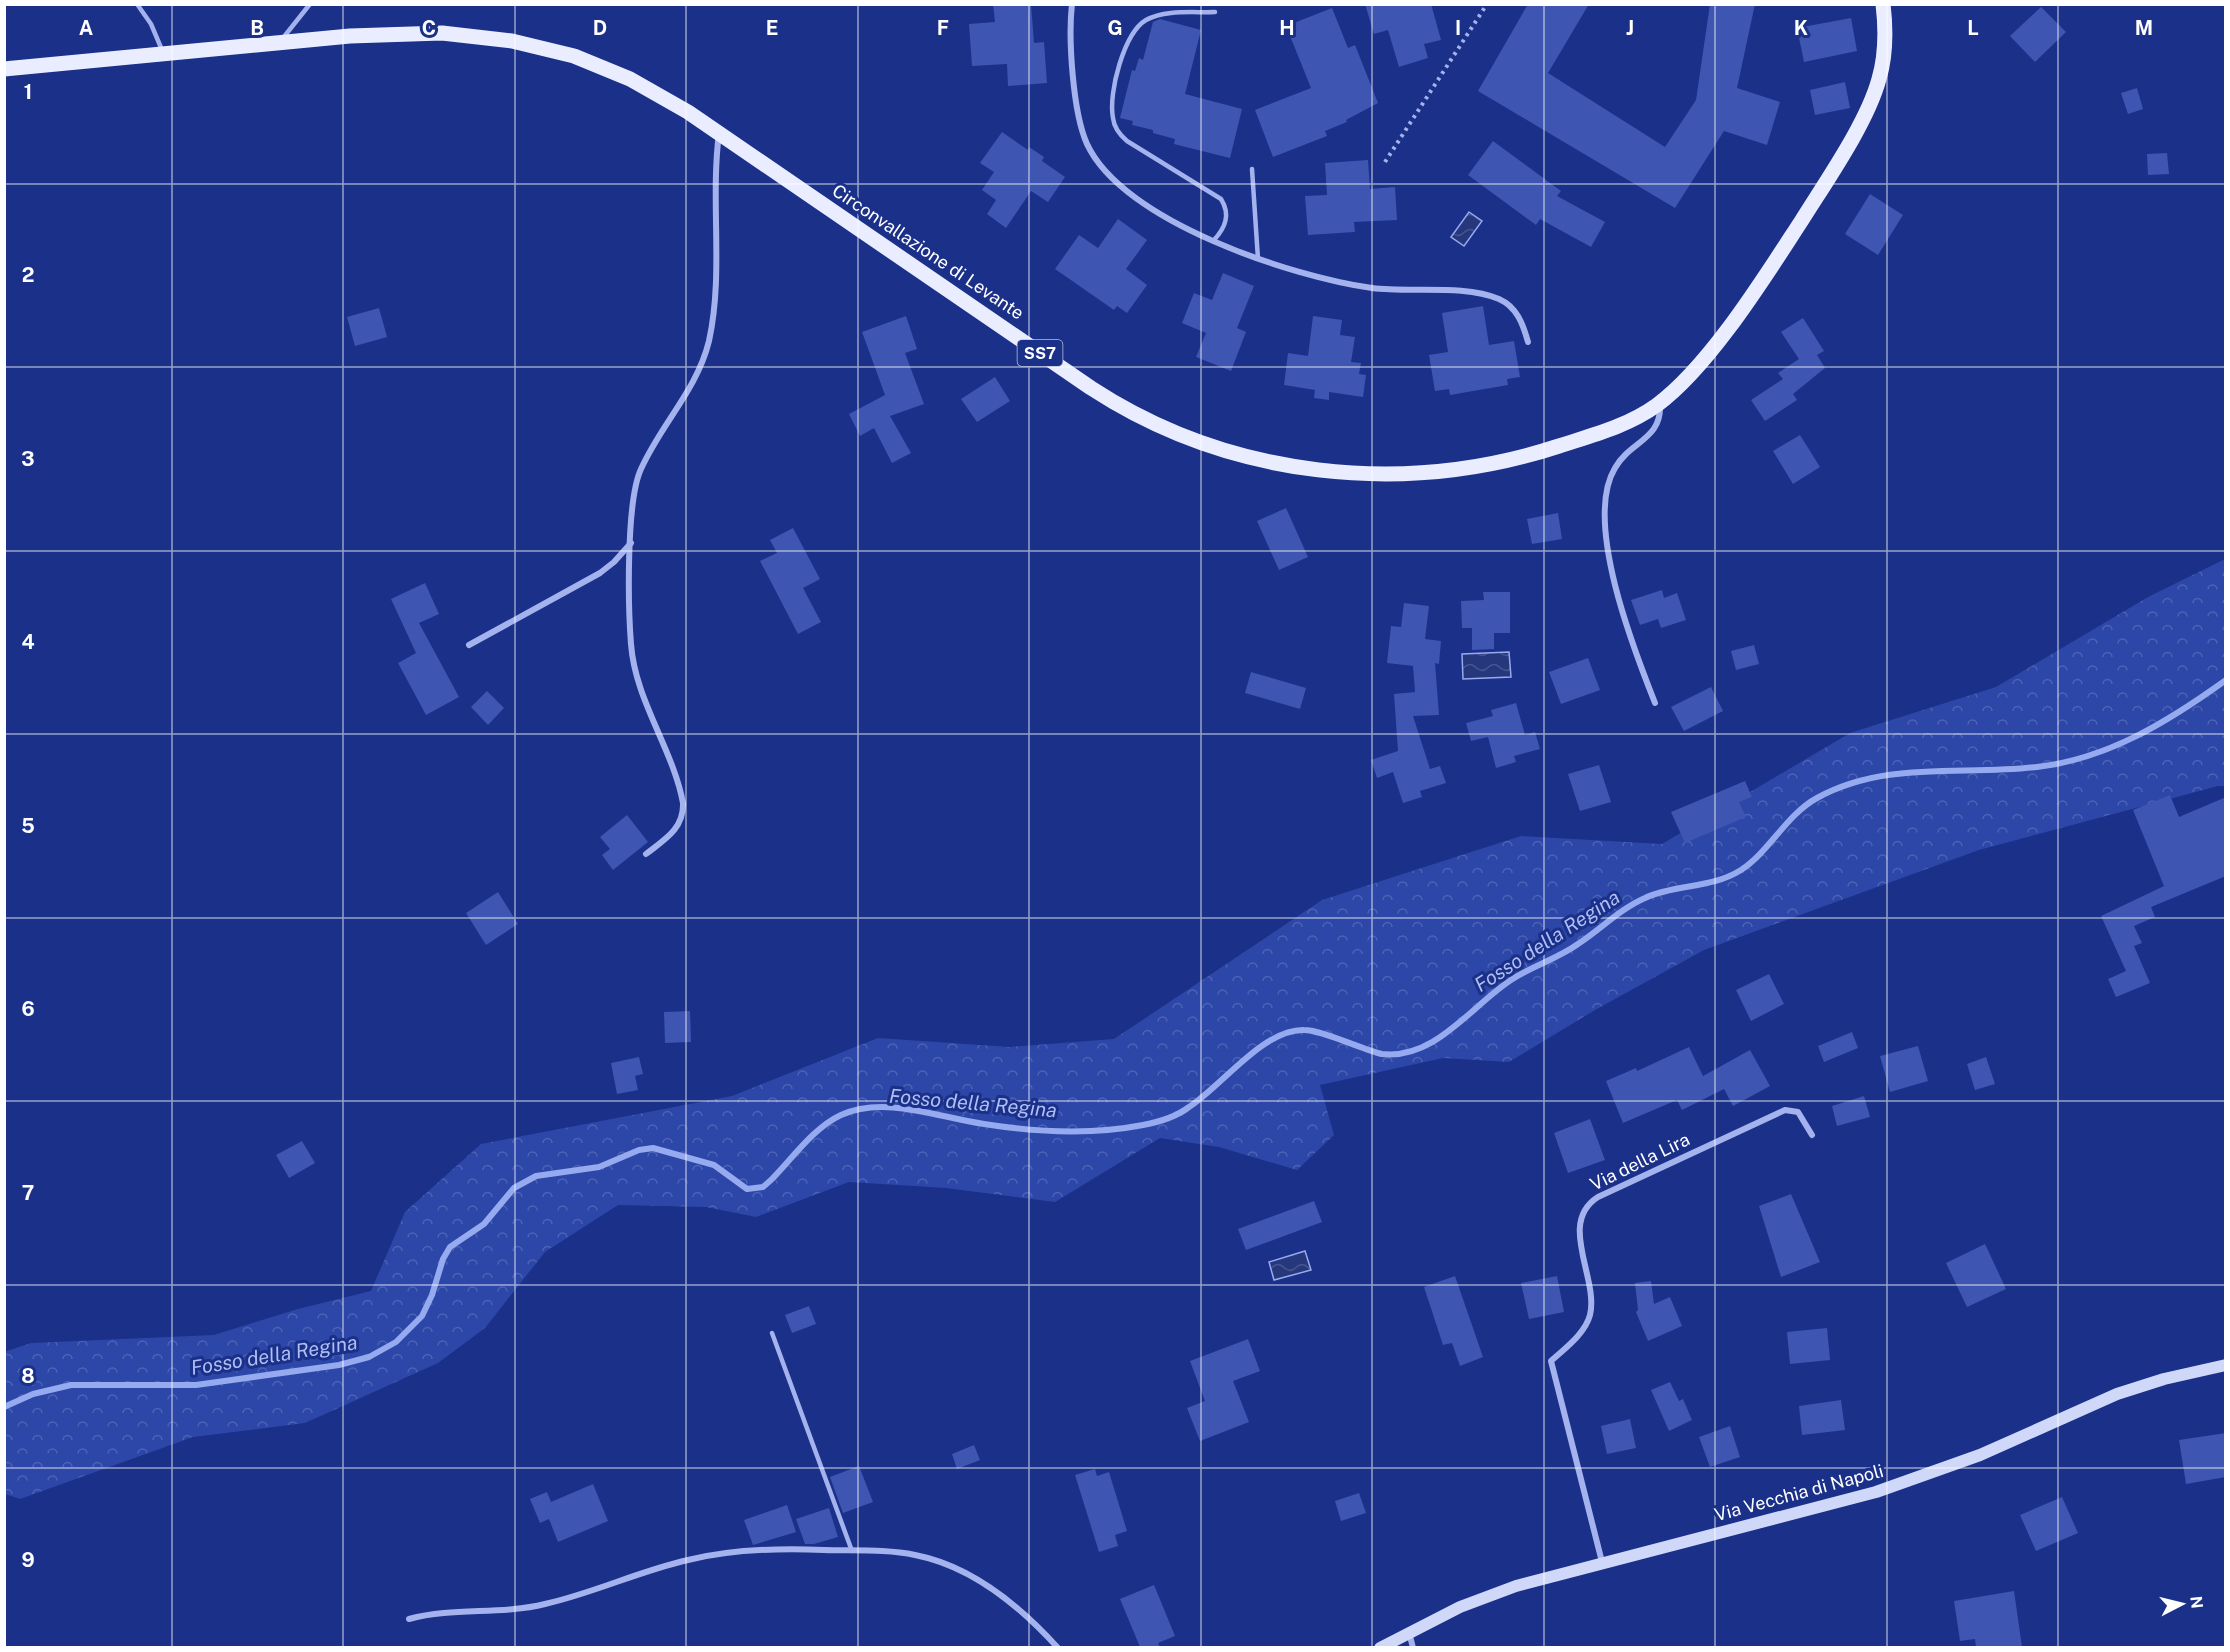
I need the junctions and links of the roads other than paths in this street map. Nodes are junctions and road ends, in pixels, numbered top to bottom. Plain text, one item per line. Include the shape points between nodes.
1 (137, 4) edge
2 (310, 4) edge
3 (1072, 4) edge
4 (1883, 4) edge
5 (1215, 12) dead end
6 (279, 42) junction
7 (164, 53) junction
8 (4, 69) edge
9 (719, 133) junction
10 (1252, 169) dead end
11 (1214, 240) junction
12 (1258, 259) junction
13 (1528, 342) dead end
14 (1660, 403) junction
15 (632, 542) junction
16 (470, 645) dead end
17 (1655, 703) dead end
18 (646, 854) dead end
19 (1812, 1135) dead end
20 (772, 1333) dead end
21 (2226, 1365) edge
22 (852, 1551) junction
23 (1602, 1562) junction
24 (409, 1618) dead end
25 (1409, 1631) junction
26 (1058, 1647) edge
27 (1380, 1647) edge
28 (1413, 1647) edge

1 - 7 lane
2 - 6 lane
3 - 11 street via 1075,93 1082,130 1091,151 1113,177 1143,201
4 - 14 main road, Circonvallazione di Levante / SS7 via 1880,75 1854,134 1758,285 1704,358
5 - 11 lane via 1163,15 1141,24 1123,54 1112,109 1116,128 1127,141 1221,199 1226,209 1225,225
6 - 7 main road, Circonvallazione di Levante / SS7
6 - 9 main road, Circonvallazione di Levante / SS7 via 431,33 543,47 624,76
7 - 8 main road, Circonvallazione di Levante / SS7
9 - 14 main road, Circonvallazione di Levante / SS7 via 1111,401 1163,429 1231,454 1335,473 1441,469 1548,450 1618,426
9 - 15 street via 715,180 717,293 708,342 695,380 640,472 633,496
10 - 12 lane
11 - 12 street
12 - 13 street via 1358,286 1494,297 1515,311
14 - 17 street via 1655,429 1612,472 1606,524 1619,604
15 - 16 street via 600,573
15 - 18 street via 632,654 683,803 678,827
19 - 23 street, Via della Lira via 1802,1115 1785,1110 1598,1197 1582,1213 1580,1239 1590,1296 1589,1316 1584,1328 1551,1361
20 - 22 lane
21 - 23 street, Via Vecchia di Napoli via 2110,1397 1906,1483
22 - 24 street via 778,1549 716,1554 537,1606 438,1612
22 - 26 street via 910,1554 957,1570 1007,1599
23 - 25 street, Via Vecchia di Napoli via 1495,1593
25 - 27 street, Via Vecchia di Napoli
25 - 28 street

